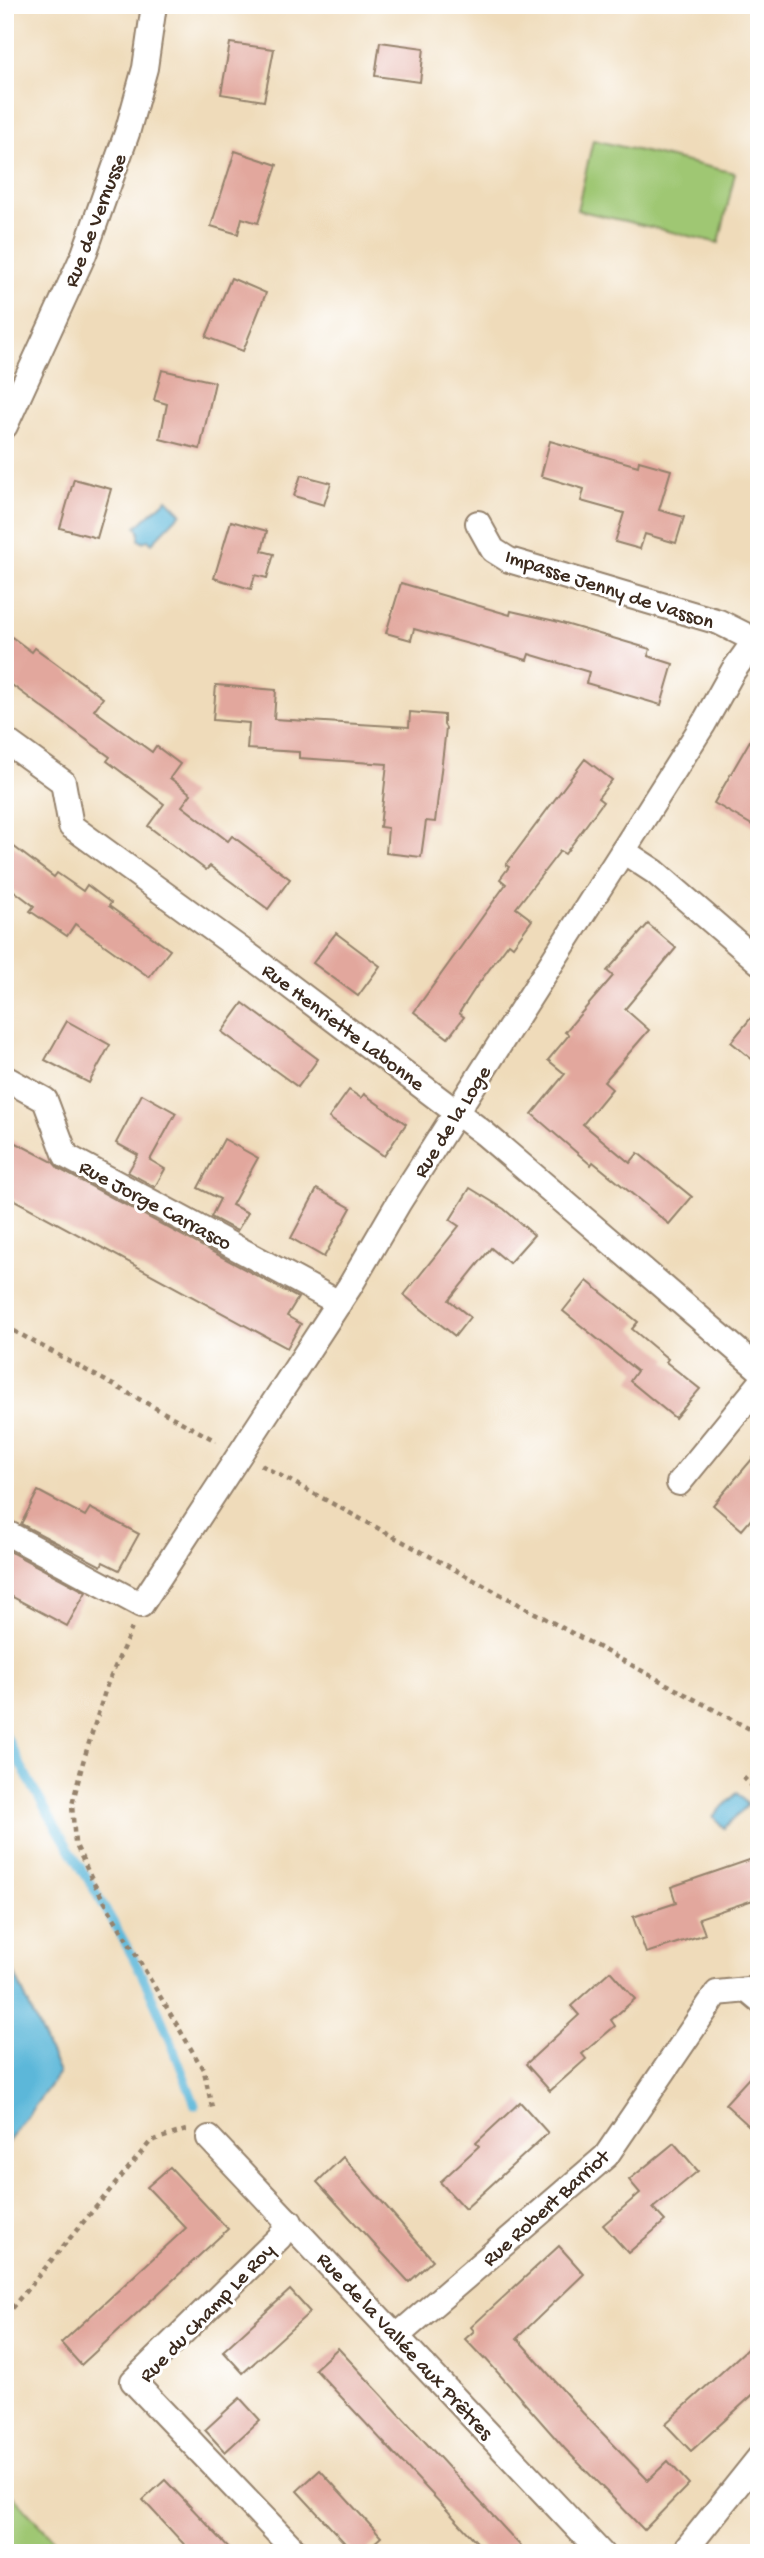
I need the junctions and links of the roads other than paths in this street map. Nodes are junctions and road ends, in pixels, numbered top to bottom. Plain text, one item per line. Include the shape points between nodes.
1 (154, 5) edge
2 (5, 426) edge
3 (478, 523) dead end
4 (757, 638) edge
5 (5, 740) edge
6 (624, 851) junction
7 (759, 962) edge
8 (5, 1078) edge
9 (456, 1111) junction
10 (339, 1303) junction
11 (759, 1369) edge
12 (759, 1385) edge
13 (679, 1483) dead end
14 (5, 1532) edge
15 (759, 2000) edge
16 (209, 2138) road end
17 (290, 2222) junction
18 (397, 2336) junction
19 (759, 2458) edge
20 (297, 2553) edge
21 (601, 2553) edge
22 (684, 2553) edge

1 - 2 street, Rue de Vernusse via 145,68 127,133 84,254
3 - 4 street, Impasse Jenny de Vasson via 493,550 509,561 719,622
4 - 6 street, Rue de la Loge
5 - 9 street, Rue Henriette Labonne via 62,782 71,826
6 - 7 street
6 - 9 street, Rue de la Loge
8 - 10 street, Rue Jorge Carrasco via 45,1100 66,1156
9 - 10 street, Rue de la Loge
9 - 11 street, Rue Henriette Labonne
10 - 14 street, Rue de la Loge via 141,1605
12 - 13 street
15 - 18 street, Rue Robert Barriot via 747,1990 717,1993 606,2156
16 - 17 street, Rue de la Vallée aux Prêtres
17 - 18 street, Rue de la Vallée aux Prêtres
17 - 20 street, Rue du Champ Le Roy via 133,2381
18 - 21 street, Rue de la Vallée aux Prêtres
19 - 22 street

